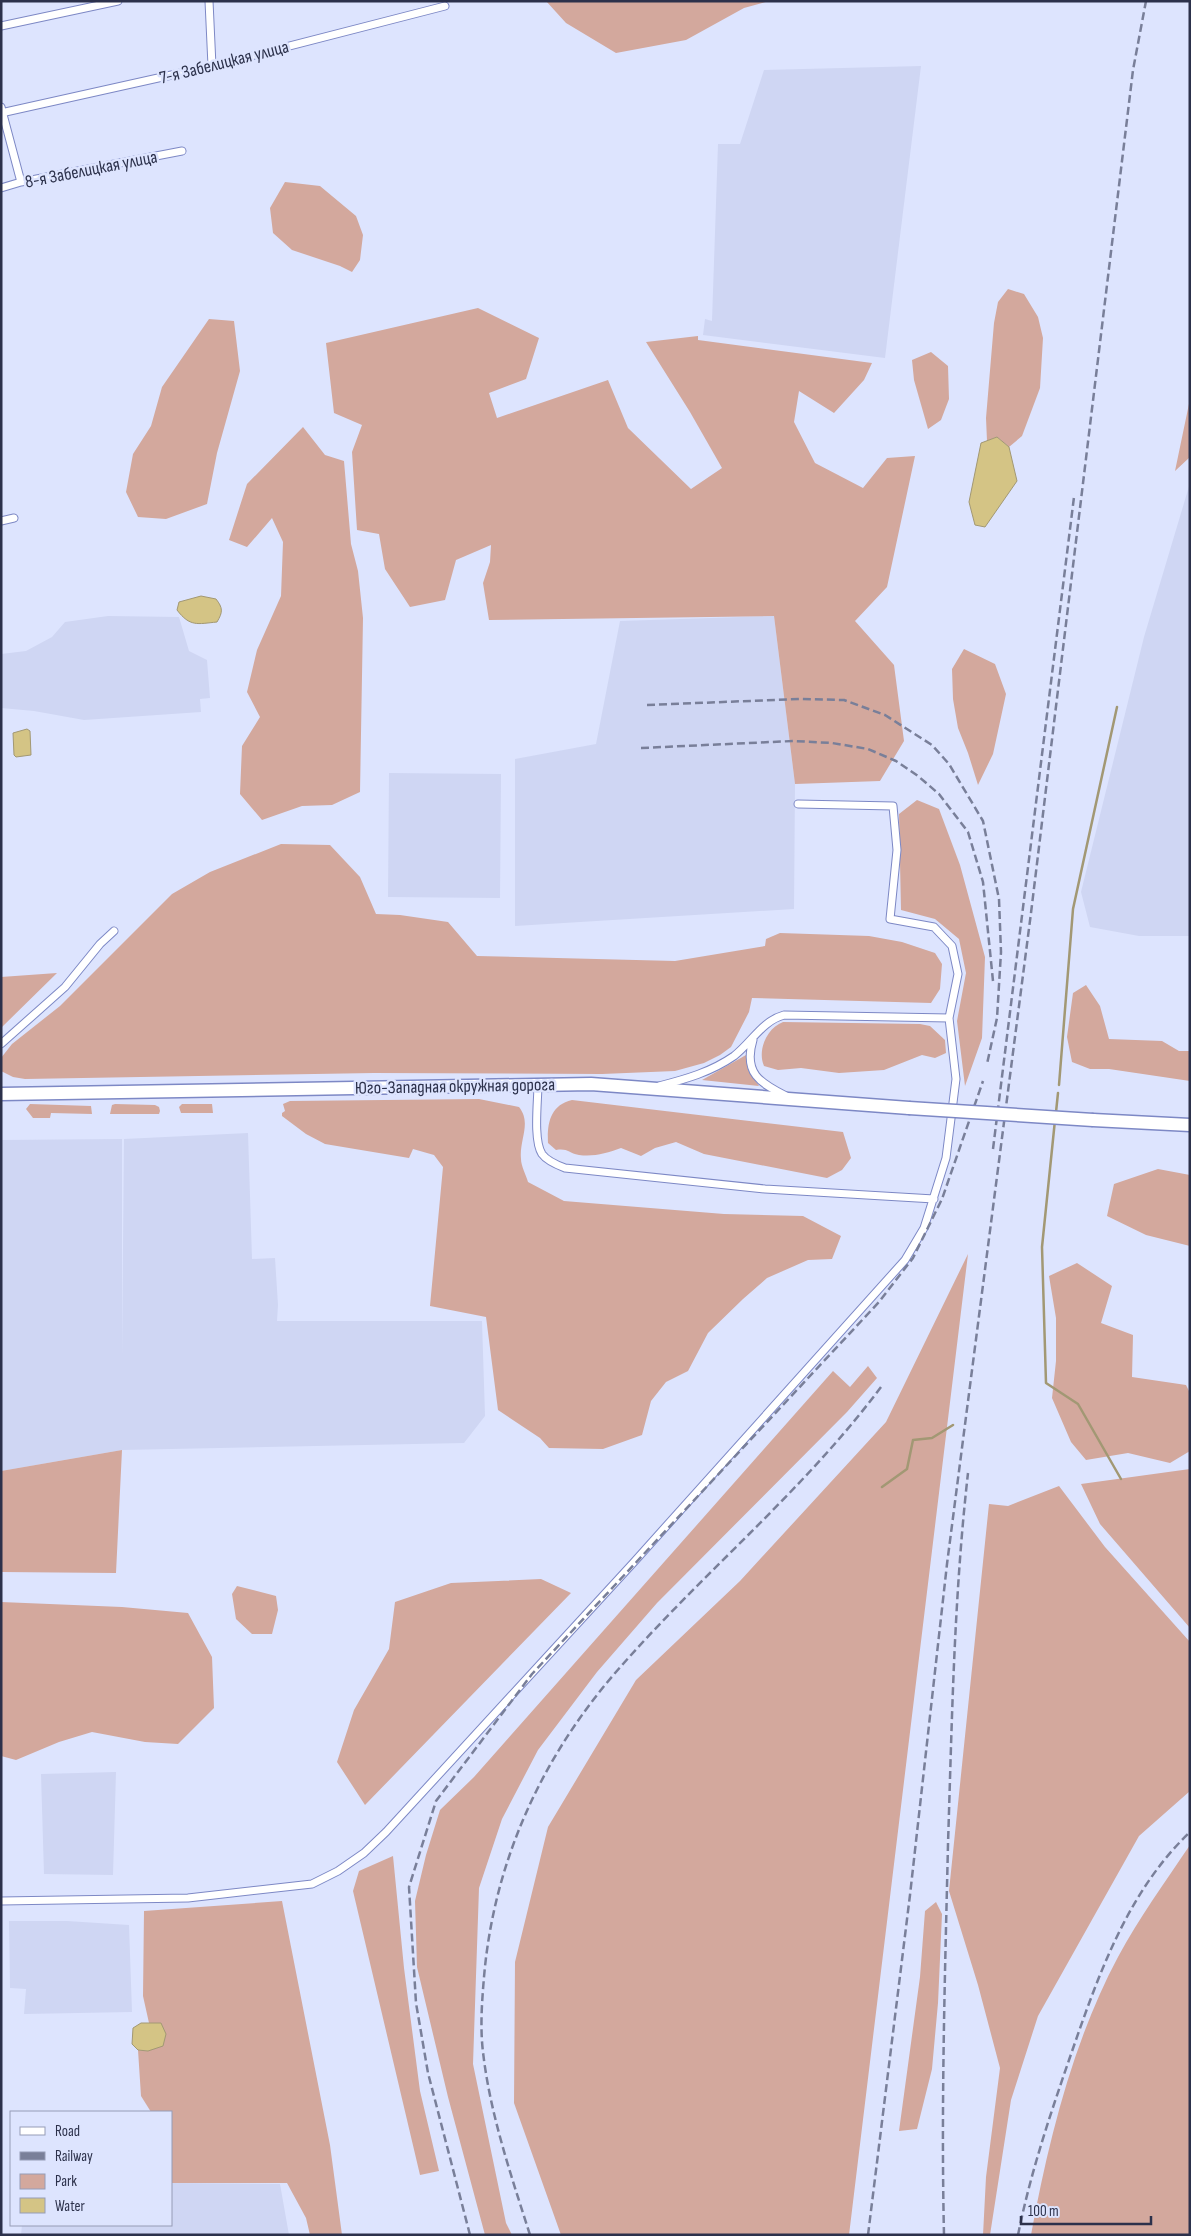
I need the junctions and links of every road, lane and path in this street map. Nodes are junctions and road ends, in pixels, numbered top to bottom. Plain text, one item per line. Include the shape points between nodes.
1 (118, 1) edge
2 (209, 1) edge
3 (445, 6) dead end
4 (1, 26) edge
5 (212, 66) junction
6 (2, 111) edge
7 (182, 151) dead end
8 (21, 182) junction
9 (1, 188) edge
10 (14, 518) dead end
11 (1, 521) edge
12 (798, 804) dead end
13 (114, 931) dead end
14 (949, 1018) junction
15 (754, 1038) junction
16 (1, 1044) edge
17 (538, 1084) junction
18 (650, 1088) junction
19 (1, 1094) edge
20 (795, 1100) junction
21 (1190, 1125) edge
22 (934, 1199) junction
23 (1, 1901) edge

1 - 4 street
2 - 5 street
3 - 5 street, 7-я Забелицкая улица
5 - 6 street, 7-я Забелицкая улица
6 - 8 street
7 - 8 street, 8-я Забелицкая улица
8 - 9 street, 8-я Забелицкая улица
10 - 11 street
12 - 14 street via 893,806 897,850 890,919 934,927 952,946 958,974
13 - 16 street via 66,987
14 - 15 street via 784,1015 768,1022
14 - 22 street via 956,1079 946,1158
15 - 18 street via 732,1057 709,1070
15 - 20 street via 750,1057 754,1073 764,1085
17 - 18 highway, Юго-Западная окружная дорога
17 - 19 highway, Юго-Западная окружная дорога
17 - 22 street via 540,1149 549,1160 565,1168 764,1189
18 - 20 highway, Юго-Западная окружная дорога
20 - 21 highway, Юго-Западная окружная дорога, bridge
22 - 23 street via 918,1240 889,1279 364,1853 312,1884 188,1898

